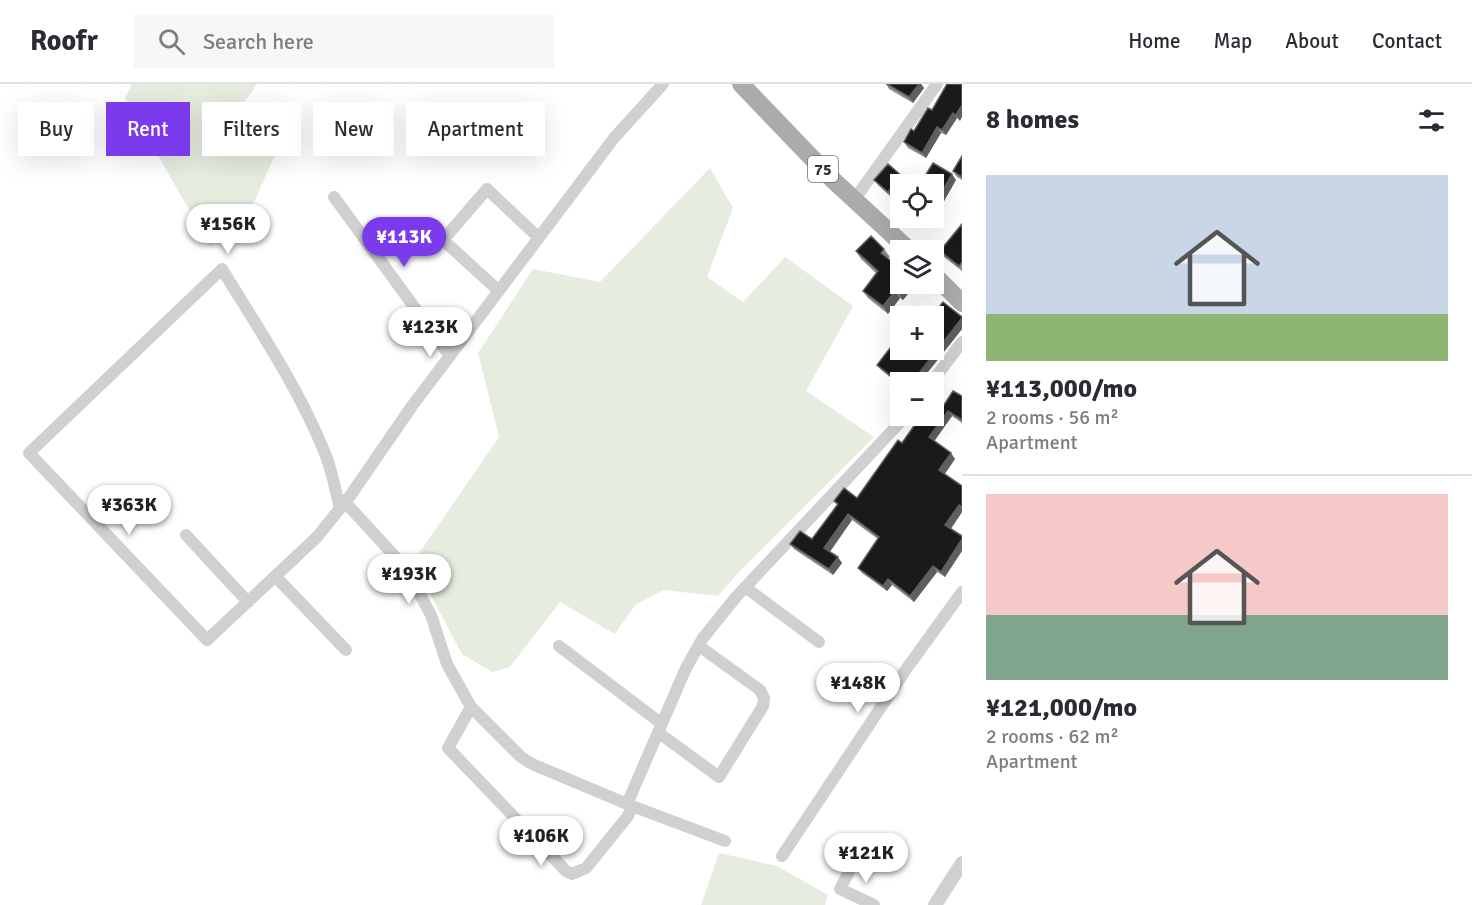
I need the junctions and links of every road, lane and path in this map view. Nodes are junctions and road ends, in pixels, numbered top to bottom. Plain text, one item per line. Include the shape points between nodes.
1 (663, 84) edge
2 (741, 84) edge
3 (937, 84) edge
4 (334, 197) dead end
5 (854, 200) junction
6 (539, 238) junction
7 (898, 240) edge
8 (944, 285) edge
9 (499, 291) junction
10 (962, 303) edge
11 (962, 342) edge
12 (450, 356) junction
13 (940, 372) edge
14 (897, 426) edge
15 (342, 505) junction
16 (186, 535) dead end
17 (275, 576) junction
18 (745, 587) junction
19 (962, 592) edge
20 (248, 602) junction
21 (819, 642) dead end
22 (559, 646) dead end
23 (699, 646) junction
24 (346, 650) dead end
25 (471, 707) junction
26 (660, 729) junction
27 (629, 805) junction
28 (724, 841) dead end
29 (782, 856) dead end
30 (962, 863) edge
31 (852, 866) dead end
32 (874, 905) edge
33 (935, 905) edge

1 - 6 street via 614,138
2 - 5 main road, 75
3 - 5 street
4 - 12 street
5 - 7 main road, 75
6 - 9 street
6 - 9 street via 487,189 443,240
8 - 10 main road
9 - 12 street
11 - 13 street
12 - 15 street
14 - 18 street
15 - 17 street via 317,537
15 - 20 street via 313,427 222,269 29,453 207,640
15 - 25 street via 411,578 431,615 447,664
16 - 20 street
17 - 20 street
17 - 24 street
18 - 21 street
18 - 23 street
19 - 29 street
22 - 26 street
23 - 26 street
23 - 26 street via 760,690 763,706 719,777
25 - 27 street via 527,761
25 - 27 street via 448,748 566,871 572,874 586,868 628,816
26 - 27 street
27 - 28 street
30 - 33 street
31 - 32 street via 840,889

